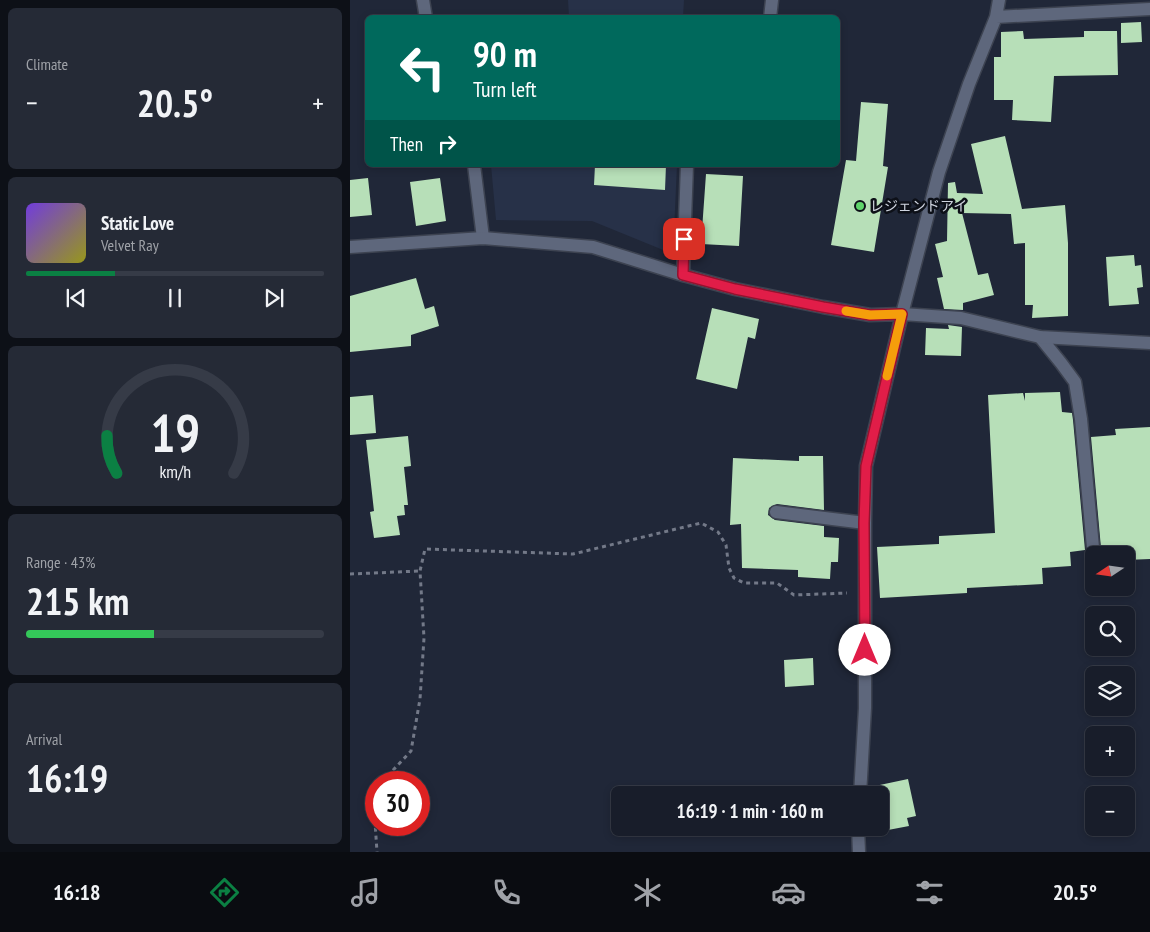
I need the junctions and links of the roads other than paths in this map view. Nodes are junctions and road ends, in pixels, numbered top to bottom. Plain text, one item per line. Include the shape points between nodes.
1 (423, 0) edge
2 (772, 0) edge
3 (998, 0) edge
4 (1150, 9) edge
5 (426, 15) edge
6 (770, 15) edge
7 (996, 17) junction
8 (474, 167) edge
9 (687, 167) edge
10 (483, 238) junction
11 (350, 247) edge
12 (683, 275) junction
13 (902, 314) junction
14 (1040, 337) junction
15 (1150, 343) edge
16 (776, 512) dead end
17 (864, 523) junction
18 (1093, 546) edge
19 (861, 786) edge
20 (858, 836) edge
21 (859, 852) edge

1 - 5 street
2 - 6 street
3 - 7 street
4 - 7 street
7 - 13 street via 939,172
8 - 10 street
9 - 12 street
10 - 11 street
10 - 12 street via 593,247
12 - 13 street via 823,307 870,315
13 - 14 street via 961,318
13 - 17 street via 866,466
14 - 15 street
14 - 18 street via 1075,382
16 - 17 street
17 - 19 street via 865,708
20 - 21 street

